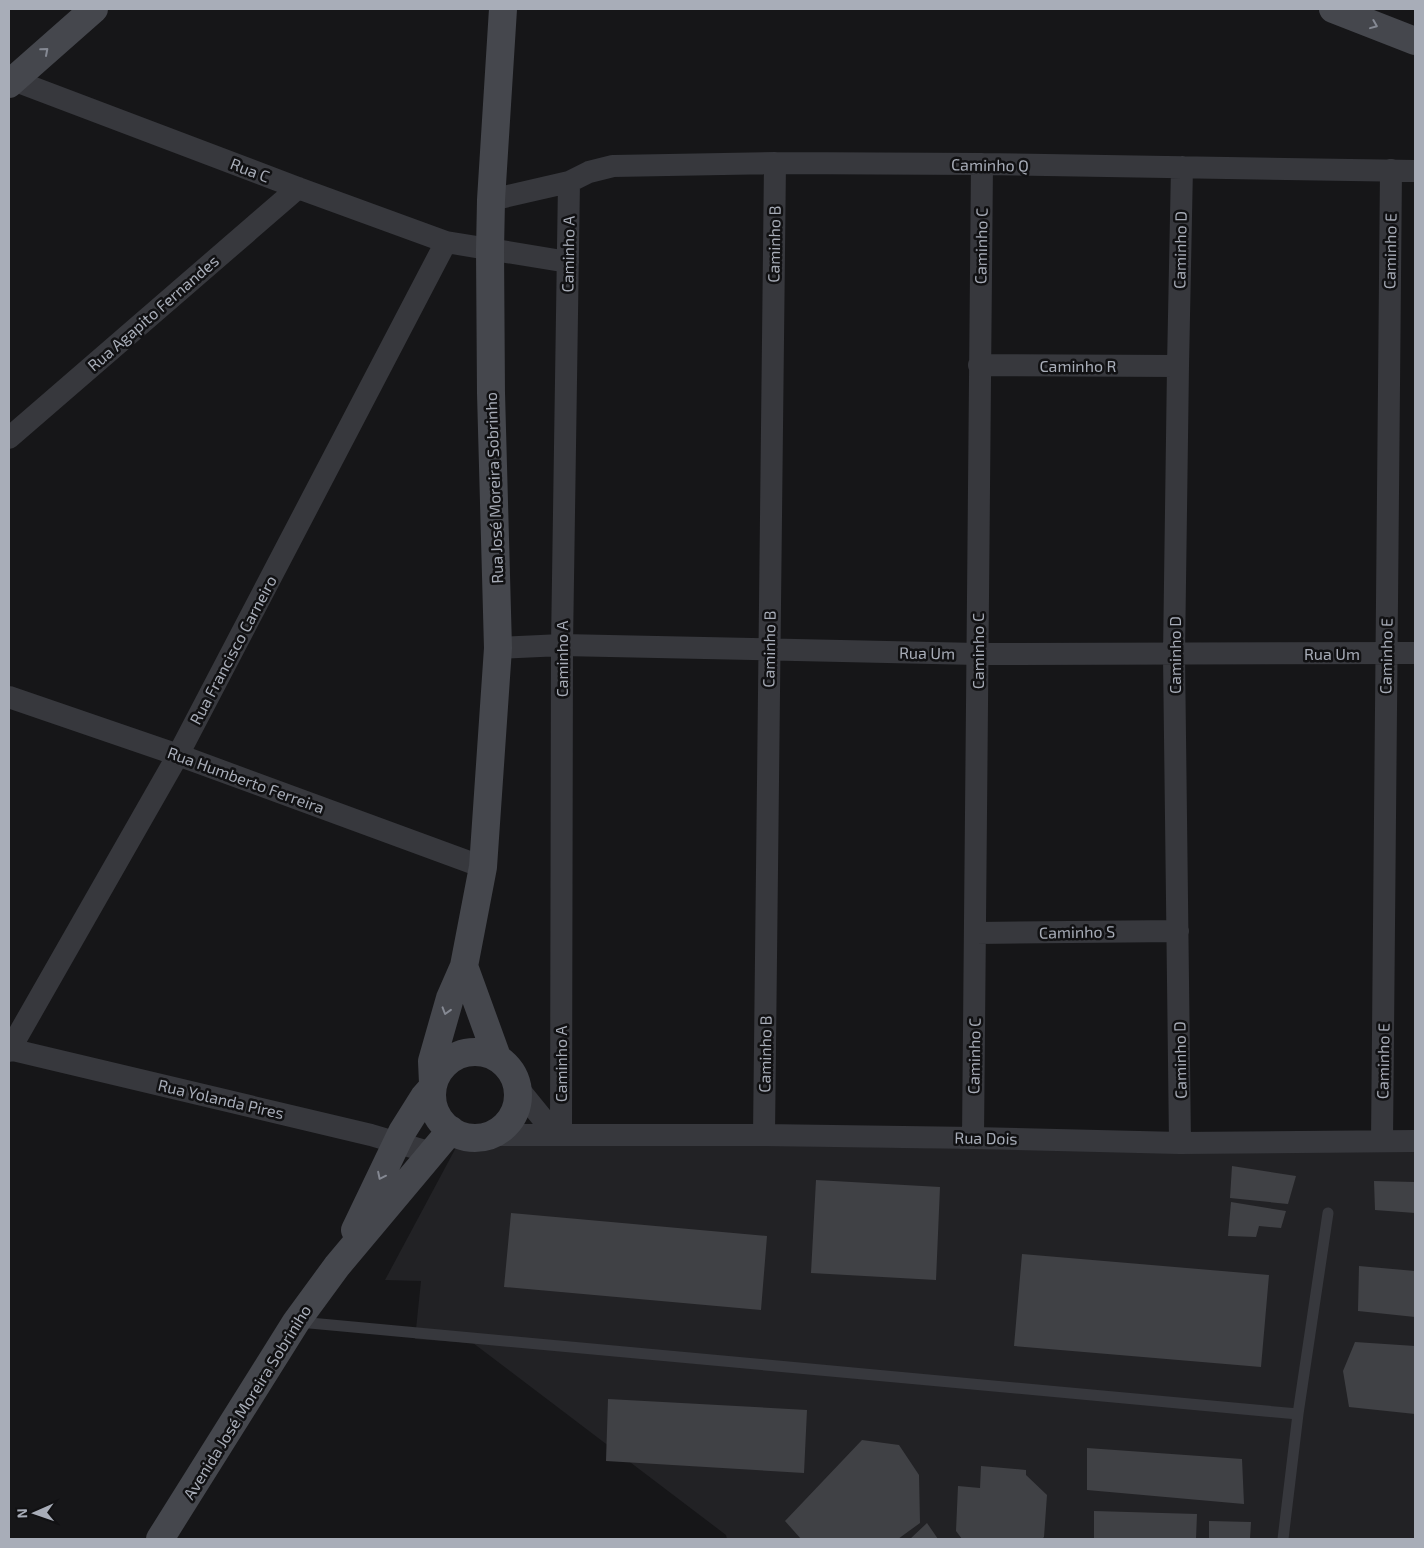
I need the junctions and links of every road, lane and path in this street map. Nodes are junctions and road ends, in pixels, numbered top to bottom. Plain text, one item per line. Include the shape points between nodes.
1 (94, 9) edge
2 (503, 9) edge
3 (1332, 9) edge
4 (1415, 41) edge
5 (11, 82) edge
6 (775, 163) junction
7 (982, 164) junction
8 (1182, 167) junction
9 (1391, 170) junction
10 (1415, 170) edge
11 (569, 182) junction
12 (298, 188) junction
13 (491, 200) junction
14 (446, 242) junction
15 (490, 250) junction
16 (568, 262) junction
17 (979, 365) junction
18 (1178, 366) junction
19 (9, 438) edge
20 (562, 645) junction
21 (498, 648) junction
22 (769, 649) junction
23 (1415, 653) edge
24 (978, 654) junction
25 (1386, 654) junction
26 (1174, 655) junction
27 (9, 697) edge
28 (178, 755) junction
29 (483, 866) junction
30 (1178, 931) junction
31 (976, 933) junction
32 (464, 966) junction
33 (9, 1050) edge
34 (497, 1057) junction
35 (432, 1086) junction
36 (517, 1087) junction
37 (451, 1130) junction
38 (492, 1135) junction
39 (558, 1135) junction
40 (764, 1135) junction
41 (973, 1138) junction
42 (1382, 1141) junction
43 (1415, 1141) edge
44 (397, 1142) junction
45 (1180, 1143) junction
46 (432, 1153) junction
47 (1328, 1213) dead end
48 (337, 1266) junction
49 (296, 1322) junction
50 (1298, 1414) junction
51 (160, 1539) edge
52 (1283, 1539) edge

5 -> 1 street
2 - 13 street, Rua José Moreira Sobrinho
3 -> 4 street
5 - 12 street, Rua C
6 - 7 street, Caminho Q
6 - 11 street, Caminho Q via 613,166 589,172
6 - 22 street, Caminho B
7 - 8 street, Caminho Q
7 - 17 street, Caminho C
8 - 9 street, Caminho Q
8 - 18 street, Caminho D
9 - 10 street, Caminho Q
9 - 25 street, Caminho E
11 - 13 street, Caminho Q
11 - 16 street, Caminho A
12 - 14 street, Rua C
12 - 19 street, Rua Agapito Fernandes
13 - 15 street, Rua José Moreira Sobrinho
14 - 15 street, Rua C
14 - 28 street, Rua Francisco Carneiro
15 - 16 street, Rua C
15 - 21 street, Rua José Moreira Sobrinho via 490,393
16 - 20 street, Caminho A
17 - 18 street, Caminho R
17 - 24 street, Caminho C
18 - 26 street, Caminho D
20 - 21 street, Rua Um
20 - 22 street, Rua Um
20 - 39 street, Caminho A
21 - 29 street, Rua José Moreira Sobrinho
22 - 24 street, Rua Um
22 - 40 street, Caminho B
23 - 25 street, Rua Um
24 - 26 street, Rua Um
24 - 31 street, Caminho C
25 - 26 street, Rua Um
25 - 42 street, Caminho E
26 - 30 street, Caminho D
27 - 28 street, Rua Humberto Ferreira
28 - 29 street, Rua Humberto Ferreira
28 - 33 street, Rua Francisco Carneiro
29 - 32 street, Rua José Moreira Sobrinho
30 - 31 street, Caminho S
30 - 45 street, Caminho D
31 - 41 street, Caminho C
32 - 34 street
32 -> 35 street, Rua José Moreira Sobrinho via 450,998 436,1045
33 - 44 street, Rua Yolanda Pires
34 - 35 street via 482,1052 466,1052 452,1058 440,1069
34 - 36 street via 507,1065
35 - 37 street via 432,1104 438,1119
35 - 44 street, Avenida José Moreira Sobriniho
36 - 38 street via 518,1102 513,1116
36 - 39 street
37 - 38 street via 456,1135 474,1139
37 - 46 street, Avenida José Moreira Sobriniho
38 - 39 street, Rua Dois
39 - 40 street, Rua Dois
40 - 41 street, Rua Dois
41 - 45 street, Rua Dois
42 - 43 street, Rua Dois
42 - 45 street, Rua Dois
44 - 46 street, Rua Yolanda Pires
44 -> 48 street, Avenida José Moreira Sobriniho
46 - 48 street, Avenida José Moreira Sobriniho
47 - 50 lane
48 - 49 street, Avenida José Moreira Sobriniho
49 - 50 lane
49 - 51 street, Avenida José Moreira Sobriniho
50 - 52 lane

